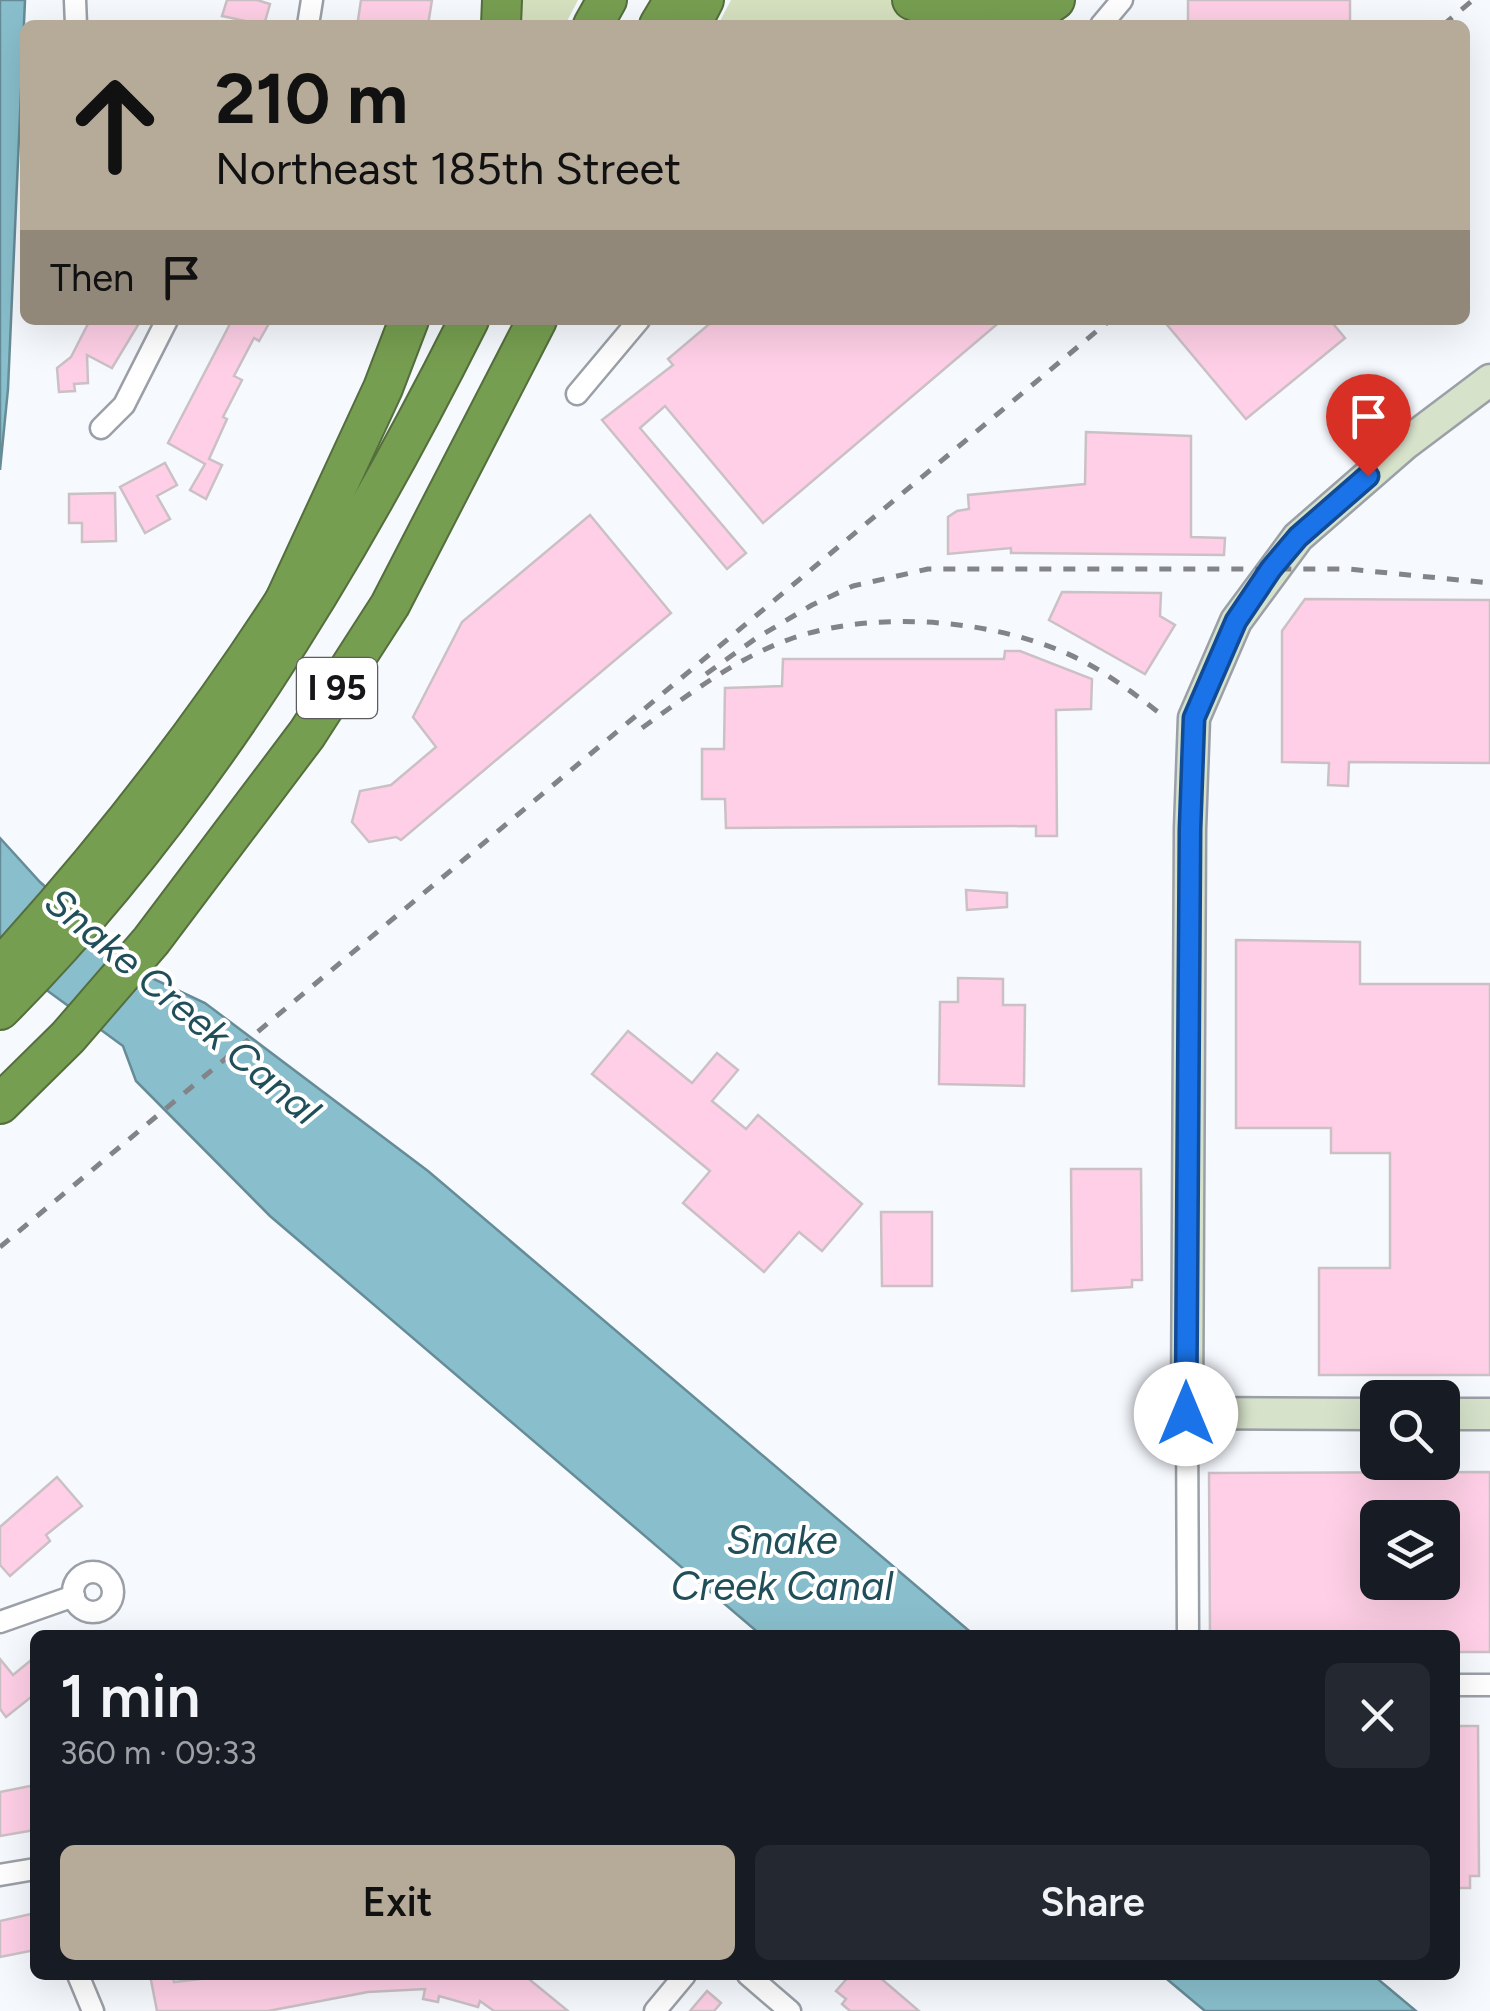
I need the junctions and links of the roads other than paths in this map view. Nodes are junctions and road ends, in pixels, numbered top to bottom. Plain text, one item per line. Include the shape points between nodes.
1 (912, 0) edge
2 (1021, 0) edge
3 (1055, 0) edge
4 (1122, 0) edge
5 (1016, 20) edge
6 (1105, 20) edge
7 (164, 325) edge
8 (408, 325) edge
9 (440, 325) edge
10 (466, 325) edge
11 (505, 325) edge
12 (534, 325) edge
13 (561, 325) edge
14 (635, 325) edge
15 (1490, 380) edge
16 (578, 394) dead end
17 (488, 414) junction
18 (101, 428) dead end
19 (284, 602) junction
20 (81, 900) junction
21 (141, 935) junction
22 (3, 993) edge
23 (58, 1032) junction
24 (0, 1074) edge
25 (0, 1104) edge
26 (1186, 1414) junction
27 (1360, 1414) edge
28 (1460, 1414) edge
29 (1490, 1414) edge
30 (74, 1596) dead end
31 (0, 1622) edge
32 (1188, 1630) edge
33 (1460, 1685) edge
34 (1490, 1685) edge
35 (30, 1870) edge
36 (0, 1876) edge
37 (80, 1980) edge
38 (681, 1980) edge
39 (754, 1980) edge
40 (93, 2011) edge
41 (655, 2011) edge
42 (790, 2011) edge

1 - 2 highway via 963,12
3 - 5 highway
4 - 6 street
7 - 18 street via 124,405
8 - 19 highway
9 - 19 highway, I 95
10 - 20 highway via 360,525 248,705
11 - 21 highway via 366,593
12 - 17 highway, I 95
13 - 17 highway
14 - 16 street
15 - 26 street via 1298,537 1236,621 1194,718
17 - 21 highway, I 95 via 390,605 307,734
19 - 20 highway, I 95
20 - 22 highway, I 95
21 - 23 highway, I 95
23 - 24 highway
23 - 25 highway, I 95
26 - 27 street
26 - 32 street
28 - 29 street
30 - 31 street
33 - 34 street
35 - 36 street
37 - 40 street
38 - 41 street
39 - 42 street

